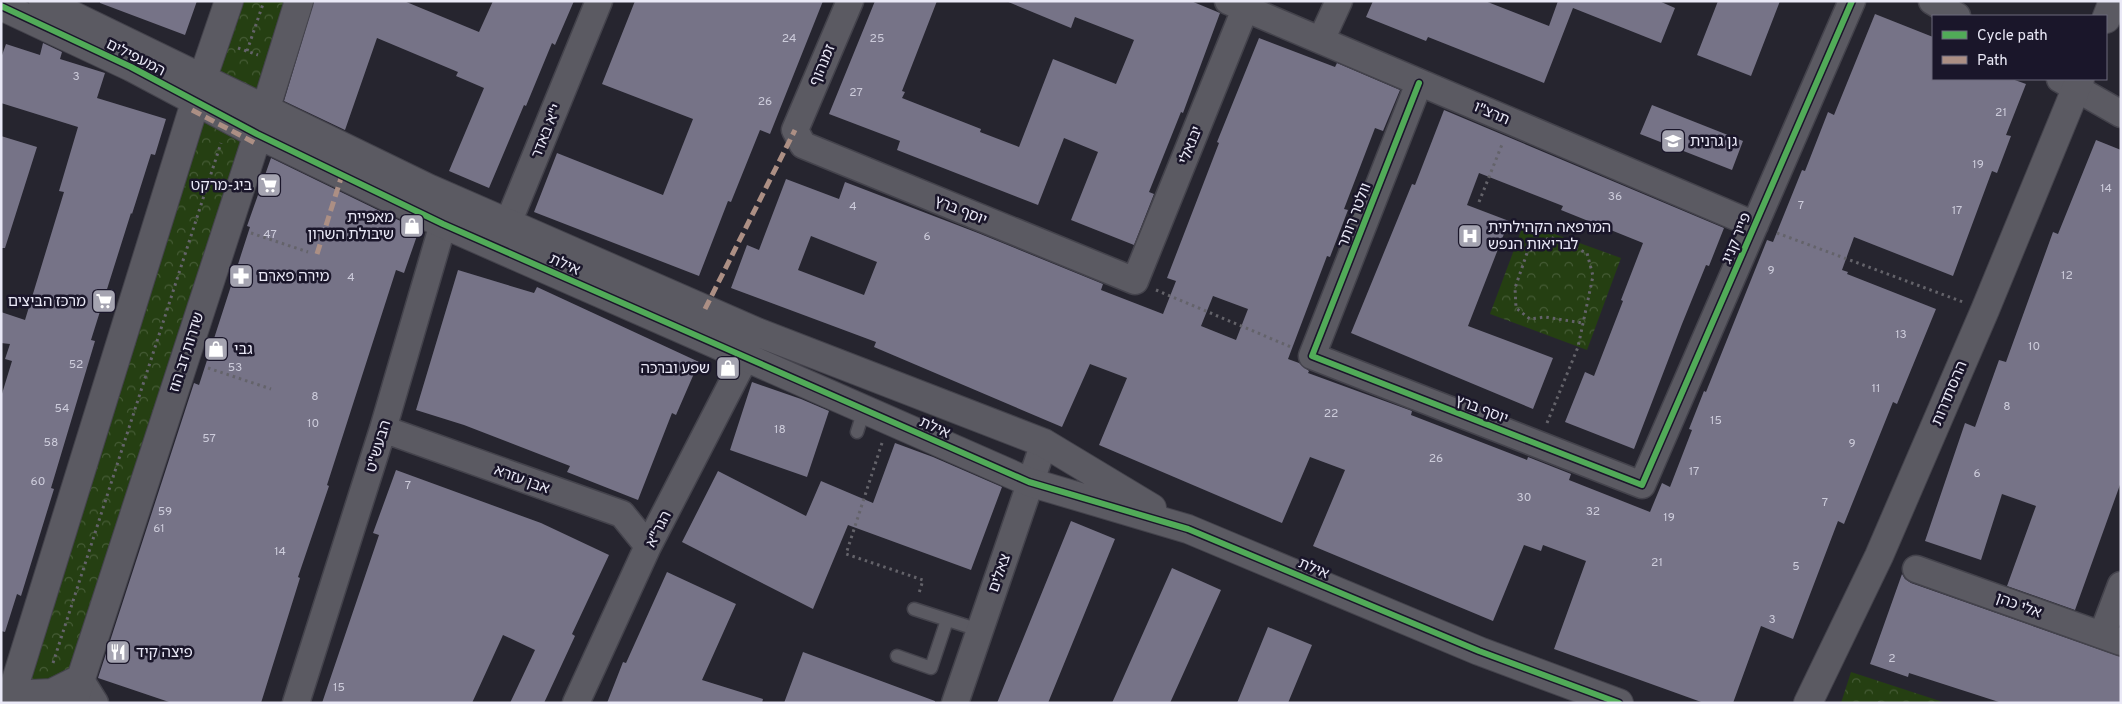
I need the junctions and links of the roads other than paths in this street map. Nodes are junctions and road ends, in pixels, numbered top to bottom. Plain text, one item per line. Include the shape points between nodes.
1 (43, 1) edge
2 (230, 1) edge
3 (299, 1) edge
4 (599, 1) edge
5 (850, 1) edge
6 (1339, 1) edge
7 (1852, 1) edge
8 (1932, 1) edge
9 (2113, 1) edge
10 (1236, 5) edge
11 (1, 6) edge
12 (1955, 15) edge
13 (2107, 16) edge
14 (218, 34) junction
15 (1321, 40) junction
16 (140, 48) junction
17 (2072, 82) edge
18 (1419, 83) junction
19 (198, 91) junction
20 (2121, 114) edge
21 (261, 122) junction
22 (795, 130) joint
23 (428, 188) junction
24 (508, 223) junction
25 (443, 224) junction
26 (1755, 225) junction
27 (524, 260) junction
28 (1135, 281) joint
29 (784, 343) junction
30 (1312, 356) joint
31 (745, 358) junction
32 (383, 429) junction
33 (1044, 443) junction
34 (1029, 482) junction
35 (1642, 485) joint
36 (1188, 529) junction
37 (648, 546) junction
38 (1916, 569) dead end
39 (2121, 586) edge
40 (914, 609) road end
41 (947, 620) junction
42 (979, 630) junction
43 (2112, 639) edge
44 (897, 656) dead end
45 (76, 691) edge
46 (7, 697) edge
47 (1809, 701) edge
48 (95, 703) edge
49 (296, 703) edge
50 (576, 703) edge
51 (955, 703) edge
52 (1619, 703) edge

1 - 16 street, המעפילים
2 - 14 street
3 - 21 street, שדרות דב הוז
4 - 24 street, י"א באדר
5 - 22 street, זמנהוף
6 - 15 street
7 - 26 street, פייר קניג
8 - 12 street
9 - 13 street
10 - 15 street, תרצ"ו
10 - 28 street, יבנאלי
11 - 19 street, המעפילים via 131,67
14 - 16 street via 193,51
14 - 19 street
15 - 18 street, תרצ"ו
16 - 19 street, המעפילים
17 - 20 street
17 - 47 street, ההסתדרות via 1985,310 1879,556
18 - 26 street, תרצ"ו
18 - 30 street, וולטר רותר
19 - 21 street, המעפילים
19 - 46 street via 20,666
21 - 23 street, אילת
21 - 25 street, אילת
21 - 45 street, שדרות דב הוז
22 - 28 street, יוסף ברץ via 803,145
23 - 24 street, אילת
23 - 25 street
24 - 27 street
24 - 29 street, אילת
25 - 27 street, אילת
25 - 32 street, הבעש"ט
26 - 35 street, פייר קניג
27 - 31 street, אילת
29 - 31 street via 761,349
29 - 33 street, אילת
30 - 35 street, יוסף ברץ
31 - 34 street, אילת via 860,421 890,421
31 - 37 street, הגר"א
32 - 37 street, אבן עזרא via 622,514
32 - 49 street, הבעש"ט
33 - 34 street, צאלים
33 - 36 street, אילת
34 - 36 street, אילת
34 - 42 street, צאלים
36 - 52 street, אילת via 1478,651
37 - 50 street, הגר"א
38 - 43 street, אלי כהן
39 - 43 street
40 - 41 lane
41 - 42 lane
41 - 44 lane via 931,668
42 - 51 street, צאלים
45 - 46 street
45 - 48 street

